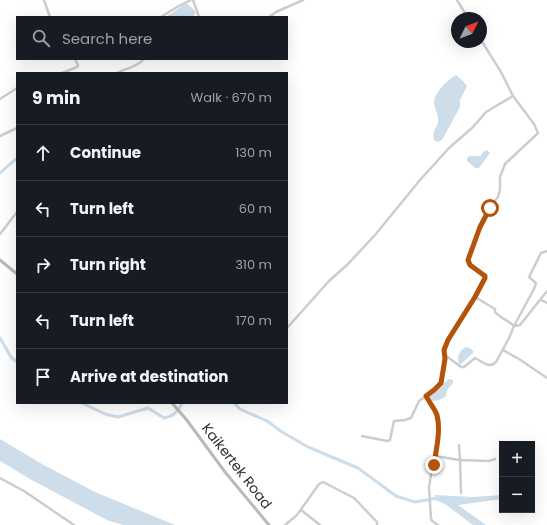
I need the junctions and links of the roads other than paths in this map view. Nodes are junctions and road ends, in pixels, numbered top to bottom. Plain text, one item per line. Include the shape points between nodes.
1 (44, 0) edge
2 (192, 0) edge
3 (303, 0) edge
4 (457, 0) edge
5 (464, 12) edge
6 (50, 16) edge
7 (163, 16) edge
8 (200, 16) edge
9 (270, 16) edge
10 (486, 48) edge
11 (76, 60) edge
12 (143, 60) edge
13 (64, 72) edge
14 (119, 72) edge
15 (16, 89) edge
16 (513, 96) junction
17 (0, 99) edge
18 (16, 128) edge
19 (0, 136) edge
20 (16, 213) edge
21 (0, 234) edge
22 (547, 251) edge
23 (0, 260) edge
24 (16, 273) edge
25 (547, 291) edge
26 (475, 297) junction
27 (541, 300) junction
28 (547, 303) edge
29 (514, 326) junction
30 (288, 327) edge
31 (502, 350) junction
32 (445, 355) junction
33 (547, 378) edge
34 (426, 396) junction
35 (173, 404) edge
36 (362, 436) dead end
37 (459, 445) dead end
38 (435, 456) junction
39 (495, 459) dead end
40 (460, 460) junction
41 (0, 478) edge
42 (461, 493) dead end
43 (301, 510) junction
44 (74, 525) edge
45 (269, 525) edge
46 (285, 525) edge
47 (320, 525) edge
48 (377, 525) edge
49 (438, 525) edge

1 - 6 street
2 - 7 street
2 - 8 street
3 - 9 street
4 - 5 street
10 - 16 street
11 - 13 street via 77,67
12 - 14 street via 133,68
15 - 17 street
16 - 26 street via 538,133 505,164 500,177 498,197 480,227 468,260 470,265 485,276
16 - 30 street via 486,112 449,148 375,235
18 - 19 street
20 - 21 street
22 - 29 street via 541,253 530,277 536,283
23 - 24 main road
25 - 27 street
26 - 29 street via 495,309 499,316
26 - 32 street via 448,340
27 - 28 street
27 - 29 street via 520,325
29 - 31 street
31 - 32 street via 496,362 488,366 475,358 461,367
31 - 33 street
32 - 34 street via 441,383
34 - 36 street via 419,401 411,418 394,421 390,440 387,442
34 - 38 street via 437,415
35 - 45 main road, Kaikertek Road
37 - 40 street
38 - 40 street
38 - 49 street via 429,493 431,518
39 - 40 street
40 - 42 street
41 - 44 street
43 - 46 street
43 - 47 street
43 - 48 street via 323,482 354,498

